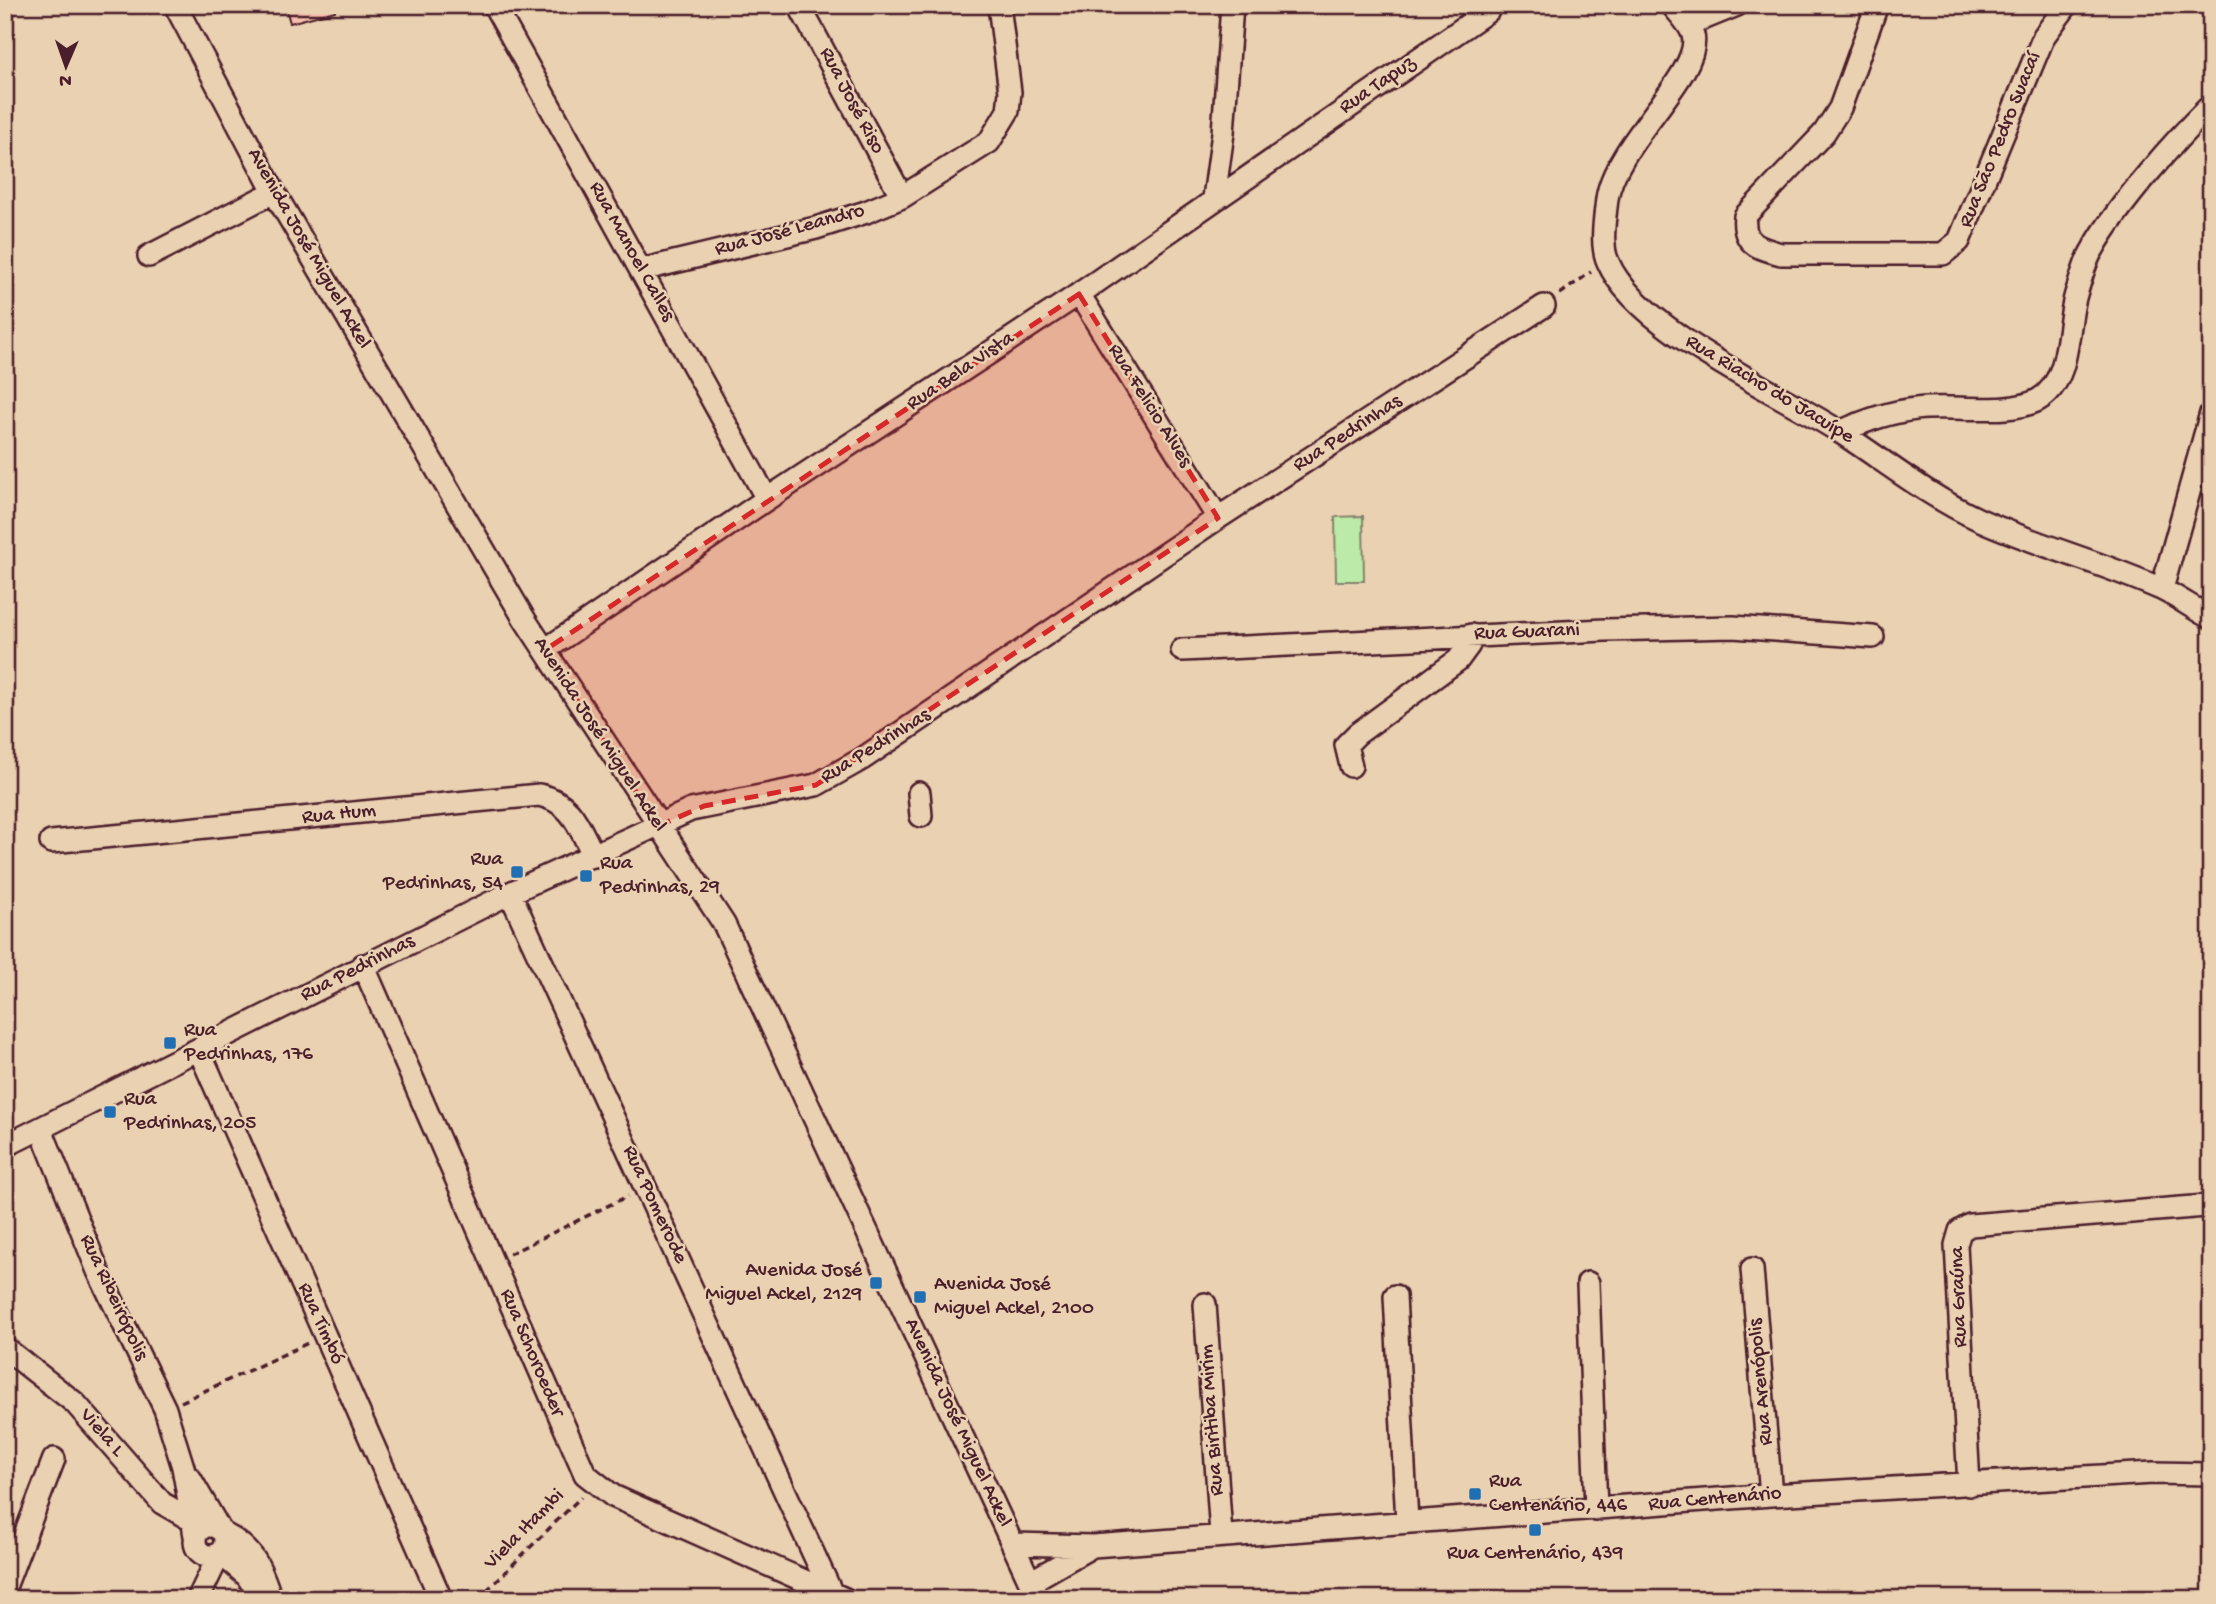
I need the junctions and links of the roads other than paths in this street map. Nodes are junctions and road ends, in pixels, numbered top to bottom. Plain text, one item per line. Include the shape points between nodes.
1 (174, 5) edge
2 (494, 5) edge
3 (799, 5) edge
4 (999, 5) edge
5 (1232, 5) edge
6 (1672, 5) edge
7 (1737, 5) edge
8 (1877, 5) edge
9 (2067, 5) edge
10 (1488, 11) dead end
11 (1688, 25) junction
12 (2211, 105) edge
13 (1223, 133) junction
14 (1268, 161) junction
15 (274, 192) junction
16 (902, 197) junction
17 (1214, 198) junction
18 (149, 256) dead end
19 (641, 270) junction
20 (1079, 294) junction
21 (1544, 306) road end
22 (2211, 413) edge
23 (1840, 432) junction
24 (767, 499) junction
25 (1218, 518) junction
26 (2162, 589) junction
27 (2211, 618) edge
28 (1471, 635) junction
29 (1872, 637) dead end
30 (544, 650) junction
31 (1182, 650) dead end
32 (1351, 766) dead end
33 (919, 793) dead end
34 (921, 816) dead end
35 (657, 826) junction
36 (51, 842) dead end
37 (594, 856) junction
38 (510, 893) junction
39 (363, 965) junction
40 (199, 1050) junction
41 (41, 1129) junction
42 (5, 1146) edge
43 (2206, 1206) dead end
44 (1752, 1269) dead end
45 (1588, 1283) dead end
46 (1395, 1296) dead end
47 (1205, 1304) dead end
48 (5, 1349) edge
49 (54, 1459) dead end
50 (184, 1467) junction
51 (2211, 1474) edge
52 (1969, 1485) junction
53 (1772, 1495) junction
54 (1596, 1510) junction
55 (1407, 1522) junction
56 (1221, 1535) junction
57 (195, 1536) junction
58 (221, 1539) junction
59 (1014, 1544) junction
60 (1093, 1546) junction
61 (5, 1587) edge
62 (1034, 1590) edge
63 (839, 1596) edge
64 (191, 1599) edge
65 (198, 1599) edge
66 (262, 1599) edge
67 (271, 1599) edge
68 (441, 1599) edge

1 - 15 street, Avenida José Miguel Ackel
2 - 19 street, Rua Manoel Calles
3 - 16 street, Rua José Riso
4 - 16 street, Rua José Leandro via 1010,92 1000,129 964,161
5 - 13 street
6 - 11 street
7 - 11 street
8 - 9 street, Rua São Pedro Suacaí via 1835,116 1745,216 1745,233 1755,247 1781,254 1943,254 1959,241 2044,36
10 - 14 street, Rua Tapuz
11 - 23 street, Rua Riacho do Jacuípe via 1694,48 1685,73 1615,170 1604,223 1607,261 1644,308 1675,333
12 - 23 street via 2092,250 2075,296 2060,374 2050,392 2035,401 2009,406 1884,415
13 - 14 street via 1240,162
13 - 17 street
14 - 17 street, Rua Tapuz
15 - 18 street
15 - 30 street, Avenida José Miguel Ackel
16 - 19 street, Rua José Leandro via 816,228
17 - 20 street, Rua Bela Vista
19 - 24 street, Rua Manoel Calles
20 - 24 street, Rua Bela Vista
20 - 25 street, Rua Felicio Alves
21 - 25 street, Rua Pedrinhas
22 - 26 street
23 - 26 street, Rua Riacho do Jacuípe via 1931,495 1976,518
24 - 30 street, Rua Bela Vista
25 - 35 street, Rua Pedrinhas via 862,759 816,785 704,806
26 - 27 street, Rua Riacho do Jacuípe
28 - 29 street, Rua Guarani via 1733,627
28 - 31 street, Rua Guarani
28 - 32 street via 1458,660 1346,745
30 - 35 street, Avenida José Miguel Ackel
33 - 34 street
35 - 37 street, Rua Pedrinhas
35 - 59 street, Avenida José Miguel Ackel via 724,924
36 - 37 street, Rua Hum via 540,795 557,799 569,810
37 - 38 street, Rua Pedrinhas
38 - 39 street, Rua Pedrinhas
38 - 63 street, Rua Pomerode
39 - 40 street, Rua Pedrinhas
39 - 63 street, Rua Schoroeder via 576,1459 595,1483 613,1496
40 - 41 street, Rua Pedrinhas
40 - 68 street, Rua Timbó
41 - 42 street, Rua Pedrinhas
41 - 50 street, Rua Ribeirópolis via 98,1271 165,1409
43 - 52 street, Rua Graúna via 1970,1225 1960,1231 1956,1245
44 - 53 street, Rua Arenópolis
45 - 54 street
46 - 55 street
47 - 56 street, Rua Biritiba Mirim
48 - 57 street, Viela L via 75,1403
49 - 61 street
50 - 57 street, Rua Ribeirópolis
50 - 58 street, Rua Ribeirópolis
51 - 52 street, Rua Centenário via 2153,1473
52 - 53 street, Rua Centenário
53 - 54 street, Rua Centenário
54 - 55 street, Rua Centenário
55 - 56 street, Rua Centenário
56 - 60 street, Rua Centenário
57 - 58 street via 205,1556
57 - 64 street, Rua Ribeirópolis
58 - 65 street
58 - 66 street
58 - 67 street, Rua Ribeirópolis via 243,1544 262,1573
59 - 60 street, Rua Centenário
59 - 62 street, Avenida José Miguel Ackel
60 - 62 street, Rua Centenário

